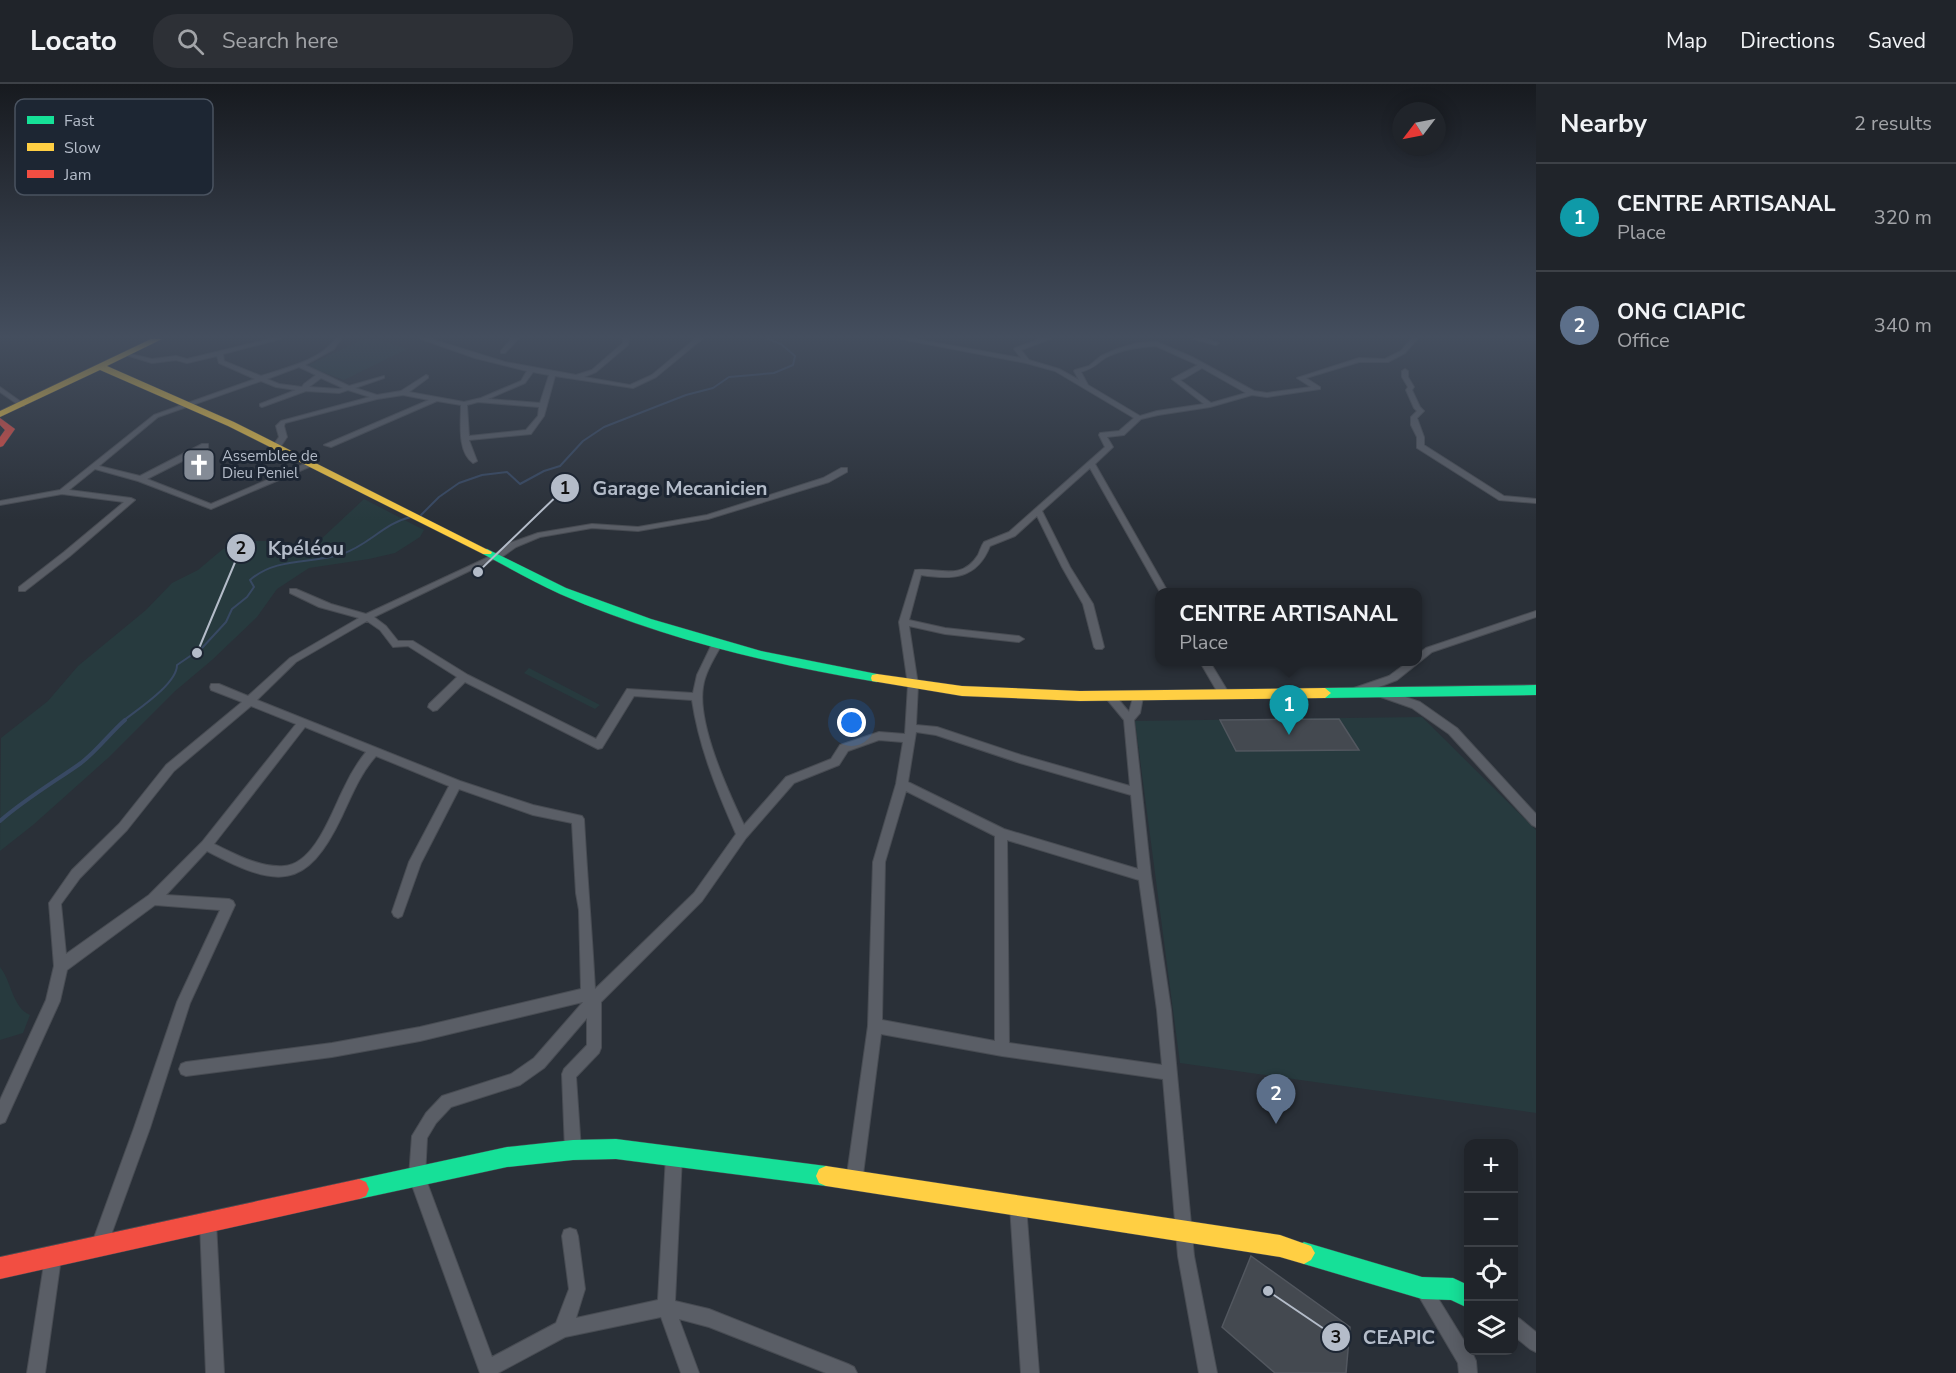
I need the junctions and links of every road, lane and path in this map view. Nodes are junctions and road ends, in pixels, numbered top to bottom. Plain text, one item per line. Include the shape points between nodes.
1 (14, 399) edge
2 (34, 399) edge
3 (175, 399) edge
4 (200, 399) edge
5 (278, 399) edge
6 (333, 399) edge
7 (368, 399) edge
8 (437, 399) joint
9 (545, 399) edge
10 (1108, 399) edge
11 (1202, 399) edge
12 (1230, 399) edge
13 (1413, 399) edge
14 (480, 400) joint
15 (186, 404) junction
16 (464, 404) junction
17 (22, 405) junction
18 (262, 405) dead end
19 (543, 405) junction
20 (1210, 405) junction
21 (325, 410) junction
22 (0, 414) edge
23 (1139, 418) junction
24 (0, 421) edge
25 (465, 438) junction
26 (0, 444) edge
27 (328, 445) dead end
28 (205, 446) dead end
29 (276, 447) junction
30 (472, 460) dead end
31 (312, 464) junction
32 (1091, 465) junction
33 (95, 467) junction
34 (844, 470) dead end
35 (141, 479) junction
36 (62, 492) junction
37 (1536, 501) edge
38 (0, 503) edge
39 (1038, 511) junction
40 (495, 556) junction
41 (1162, 588) edge
42 (22, 589) dead end
43 (293, 591) dead end
44 (1536, 614) edge
45 (369, 616) junction
46 (904, 622) junction
47 (1019, 639) dead end
48 (717, 644) junction
49 (1099, 647) dead end
50 (1422, 655) edge
51 (1207, 666) edge
52 (1409, 666) edge
53 (464, 677) junction
54 (913, 685) junction
55 (215, 687) dead end
56 (1536, 690) edge
57 (1379, 692) junction
58 (1352, 693) junction
59 (1225, 695) junction
60 (697, 696) junction
61 (1110, 697) junction
62 (1138, 697) junction
63 (250, 701) junction
64 (434, 707) dead end
65 (1129, 719) junction
66 (303, 722) junction
67 (910, 733) junction
68 (374, 751) junction
69 (456, 784) junction
70 (902, 784) junction
71 (1136, 792) junction
72 (1536, 822) edge
73 (1001, 833) junction
74 (742, 835) junction
75 (206, 845) junction
76 (1145, 876) junction
77 (153, 899) junction
78 (398, 912) dead end
79 (61, 966) junction
80 (591, 997) junction
81 (875, 1026) junction
82 (1002, 1048) junction
83 (186, 1069) dead end
84 (1167, 1073) junction
85 (0, 1117) edge
86 (573, 1150) junction
87 (674, 1156) junction
88 (417, 1177) junction
89 (854, 1182) junction
90 (1018, 1206) junction
91 (208, 1223) junction
92 (1184, 1230) junction
93 (570, 1236) dead end
94 (99, 1246) junction
95 (53, 1258) junction
96 (0, 1268) edge
97 (1422, 1288) junction
98 (1464, 1295) edge
99 (666, 1307) junction
100 (1518, 1328) edge
101 (564, 1329) junction
102 (1536, 1343) edge
103 (488, 1370) edge
104 (36, 1373) edge
105 (215, 1373) edge
106 (690, 1373) edge
107 (848, 1373) edge
108 (1030, 1373) edge
109 (1208, 1373) edge
110 (1468, 1373) edge

1 - 17 street
2 - 17 main road
3 - 15 main road
4 - 15 street
5 - 18 street
6 - 21 street
7 - 21 street
8 - 16 street
8 - 27 street
9 - 19 street
10 - 23 street
11 - 20 street
12 - 20 street
13 - 37 street via 1421,411 1413,422 1421,434 1420,446 1502,498
14 - 16 street
14 - 19 street
15 - 29 main road
15 - 33 street via 156,416
16 - 25 street
17 - 22 main road
19 - 25 street via 541,416 528,432
20 - 23 street
21 - 29 street via 281,423 283,437
23 - 32 street via 1121,433 1103,435 1109,447
24 - 26 main road via 10,429
25 - 30 street
28 - 35 street
29 - 31 main road
31 - 35 street via 211,507
31 - 40 main road
32 - 39 street
32 - 41 street
33 - 35 street
33 - 36 street
34 - 40 street via 826,480 717,515 646,528 592,526 538,536
36 - 38 street
36 - 42 street via 131,500
39 - 46 street via 1012,534 987,544 981,557 963,572 952,577 918,572
39 - 49 street via 1089,604
40 - 45 street
40 - 48 main road via 580,597
43 - 45 street via 330,608
44 - 50 street
45 - 53 street via 386,629 396,645 410,643
45 - 63 street via 293,660
46 - 47 street
46 - 54 street
48 - 54 main road via 836,672
48 - 60 street
51 - 59 street
52 - 58 street via 1393,678
53 - 60 street via 598,745 631,692
53 - 64 street
54 - 61 main road via 1003,694
54 - 67 street
55 - 63 street
56 - 57 main road
57 - 58 main road
57 - 72 street via 1416,705 1453,731
58 - 59 main road
59 - 62 main road
60 - 74 street via 709,752
61 - 62 main road
61 - 65 street
62 - 65 street via 1135,713
63 - 66 street
63 - 79 street via 170,768 55,903
65 - 71 street
66 - 68 street
66 - 75 street
67 - 70 street
67 - 71 street via 937,731
67 - 74 street via 879,736 844,748 835,762 790,780
68 - 69 street
68 - 75 street via 356,774 318,852 293,870 275,871 246,864
69 - 78 street via 415,862
69 - 80 street via 533,810 578,819
70 - 73 street
70 - 81 street via 879,862
71 - 76 street
73 - 76 street
73 - 82 street
74 - 80 street via 698,897
75 - 77 street
76 - 84 street via 1164,1010
77 - 79 street
77 - 94 street via 229,904 184,1002
79 - 85 street via 53,1000
80 - 83 street via 332,1050
80 - 86 street via 594,1048 569,1074
80 - 88 street via 558,1043 524,1074 497,1087 447,1101 438,1110 420,1136
81 - 82 street
81 - 89 street
82 - 84 street
84 - 92 street
86 - 87 main road via 616,1149
86 - 88 main road via 507,1157
87 - 89 main road
87 - 99 street
88 - 91 main road
88 - 103 street
89 - 90 main road
90 - 92 main road
90 - 108 street
91 - 94 main road
91 - 105 street
92 - 97 main road via 1280,1246
92 - 109 street
93 - 101 street via 577,1289
94 - 95 main road
95 - 96 main road
95 - 104 street
97 - 98 main road via 1453,1288
97 - 110 street via 1467,1361
99 - 101 street
99 - 106 street
99 - 107 street via 709,1318
100 - 102 street
101 - 103 street

